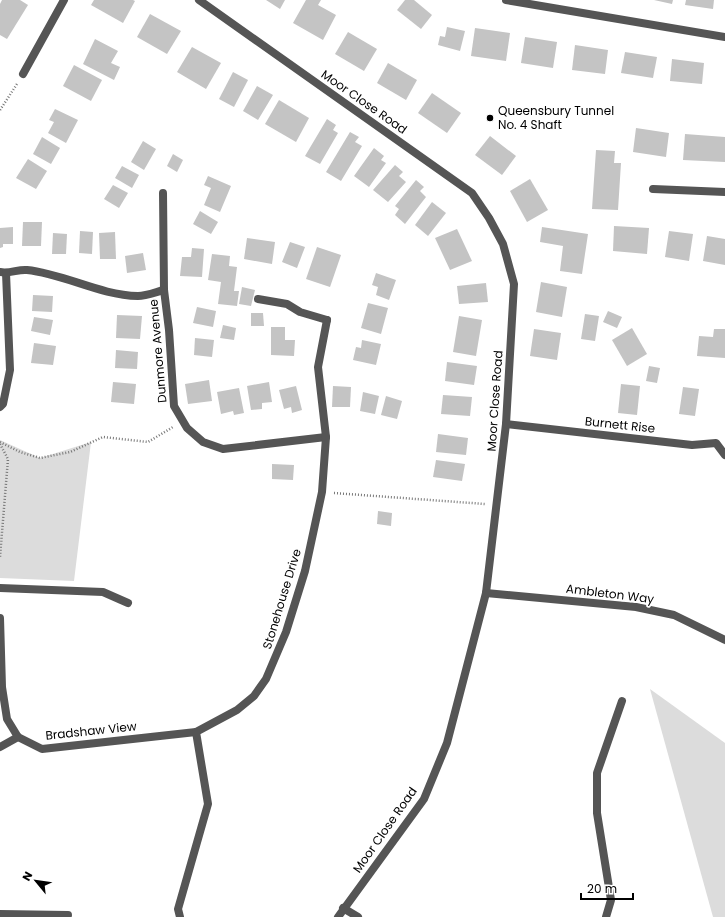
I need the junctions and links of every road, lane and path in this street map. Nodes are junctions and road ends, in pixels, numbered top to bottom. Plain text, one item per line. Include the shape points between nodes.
1 (64, 0) edge
2 (199, 0) edge
3 (506, 0) edge
4 (725, 37) edge
5 (23, 74) joint
6 (0, 110) edge
7 (653, 189) dead end
8 (725, 192) edge
9 (163, 194) dead end
10 (3, 273) edge
11 (164, 290) junction
12 (258, 299) dead end
13 (0, 407) edge
14 (182, 420) junction
15 (506, 424) junction
16 (326, 437) junction
17 (0, 443) edge
18 (725, 455) edge
19 (322, 492) junction
20 (497, 505) junction
21 (0, 556) edge
22 (0, 588) edge
23 (486, 593) junction
24 (128, 603) dead end
25 (0, 618) edge
26 (725, 640) edge
27 (622, 701) dead end
28 (196, 732) junction
29 (18, 737) junction
30 (0, 747) edge
31 (343, 908) junction
32 (0, 914) edge
33 (68, 915) dead end
34 (10, 916) edge
35 (180, 917) edge
36 (338, 917) edge
37 (358, 917) edge
38 (606, 917) edge

1 - 5 street
2 - 15 street, Moor Close Road via 472,193 490,218 503,244 514,284
3 - 4 street
5 - 6 path
7 - 8 street
9 - 11 street, Dunmore Avenue
10 - 11 street, Dunmore Avenue via 26,270 111,293 139,296
10 - 13 street via 10,370 3,404
11 - 14 street, Dunmore Avenue via 174,406
12 - 16 street, Stonehouse Drive via 287,304 300,312 327,320 318,367
14 - 16 street, Dunmore Avenue via 203,442 223,449
14 - 17 path via 148,442 103,437 70,452 40,458
15 - 18 street, Burnett Rise via 692,445 716,443
15 - 20 street, Moor Close Road
16 - 19 street, Stonehouse Drive
17 - 21 path via 8,459
19 - 20 path
19 - 28 street, Stonehouse Drive via 305,571 286,632 266,679 254,696 237,710
20 - 23 street, Moor Close Road
22 - 24 street via 103,592
23 - 26 street, Ambleton Way via 644,609 674,615
23 - 31 street, Moor Close Road via 447,743 424,799
25 - 29 street via 2,687 7,719
27 - 38 street via 597,773 597,813 611,900
28 - 29 street, Bradshaw View via 42,749
28 - 35 street via 208,804 178,908
29 - 30 street
31 - 36 street, Moor Close Road
31 - 37 street
32 - 34 street
33 - 34 street

